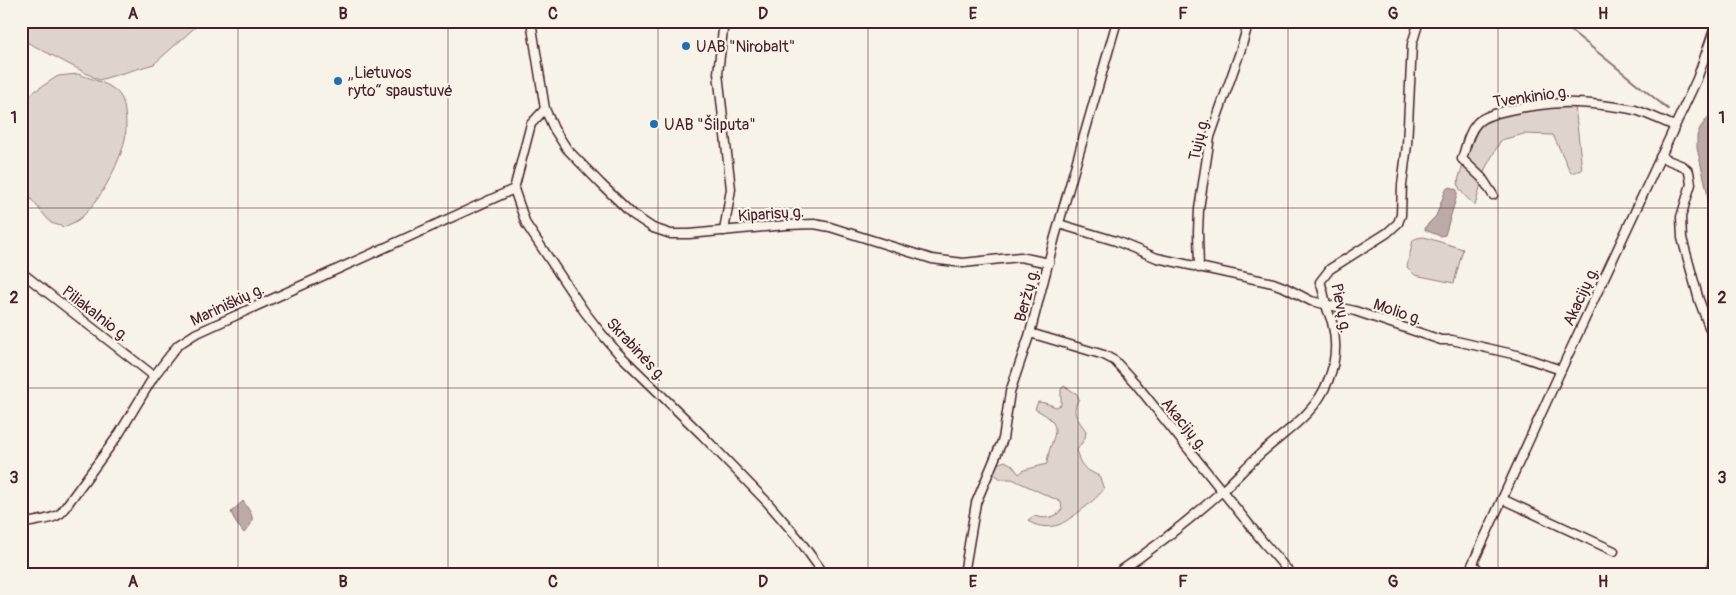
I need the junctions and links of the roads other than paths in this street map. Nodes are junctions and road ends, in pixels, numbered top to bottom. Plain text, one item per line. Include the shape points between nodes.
1 (531, 21) edge
2 (724, 21) edge
3 (1117, 21) edge
4 (1249, 21) edge
5 (1419, 21) edge
6 (1714, 28) edge
7 (545, 109) junction
8 (1674, 126) junction
9 (1660, 157) junction
10 (514, 189) junction
11 (1493, 195) dead end
12 (1059, 224) junction
13 (724, 231) junction
14 (1049, 264) junction
15 (1199, 268) junction
16 (21, 272) edge
17 (1326, 304) junction
18 (1030, 334) junction
19 (1715, 343) edge
20 (1561, 370) junction
21 (154, 376) junction
22 (1221, 491) junction
23 (1502, 499) junction
24 (21, 525) edge
25 (1715, 549) edge
26 (1614, 551) dead end
27 (1473, 564) junction
28 (1711, 573) edge
29 (824, 574) edge
30 (964, 574) edge
31 (1116, 574) edge
32 (1291, 574) edge
33 (1468, 574) edge
34 (1482, 574) edge

1 - 7 street, Kiparisų g.
2 - 13 street via 718,73 731,189
3 - 12 street, Beržų g.
4 - 15 street, Tujų g. via 1210,137 1198,232
5 - 17 street, Pievų g. via 1412,44 1401,215 1398,223 1387,233 1324,276 1320,282
6 - 8 street, Akacijų g. via 1697,79
7 - 10 street via 531,124
7 - 13 street, Kiparisų g. via 567,149 632,214 652,228 671,234
8 - 9 street, Akacijų g.
8 - 11 street, Tvenkinio g. via 1645,113 1578,103 1488,115 1473,128 1462,159 1482,178
9 - 19 street via 1683,166 1689,172 1691,184 1682,217 1682,238
9 - 20 street, Akacijų g.
10 - 21 street, Mariniškių g. via 195,334 178,345
10 - 29 street, Skrabinės g. via 526,224 601,333 772,508
12 - 14 street, Beržų g.
12 - 15 street, Molio g. via 1116,241 1157,258
13 - 14 street, Kiparisų g. via 814,224 830,226 932,259 963,263 1020,257
14 - 18 street, Beržų g.
15 - 17 street, Molio g. via 1273,283
16 - 21 street, Piliakalnio g.
17 - 20 street, Molio g. via 1441,340 1517,355
17 - 22 street, Pievų g. via 1334,331 1335,351 1324,392 1301,420
18 - 22 street, Akacijų g. via 1115,361
18 - 30 street, Beržų g. via 1010,392 1003,439 976,504
20 - 23 street, Akacijų g.
21 - 24 street, Mariniškių g. via 119,434 61,513 49,520
22 - 31 street, Pievų g. via 1172,534
22 - 32 street, Akacijų g.
23 - 26 street
23 - 27 street, Akacijų g.
25 - 28 street
27 - 33 street, Akacijų g.
27 - 34 street

